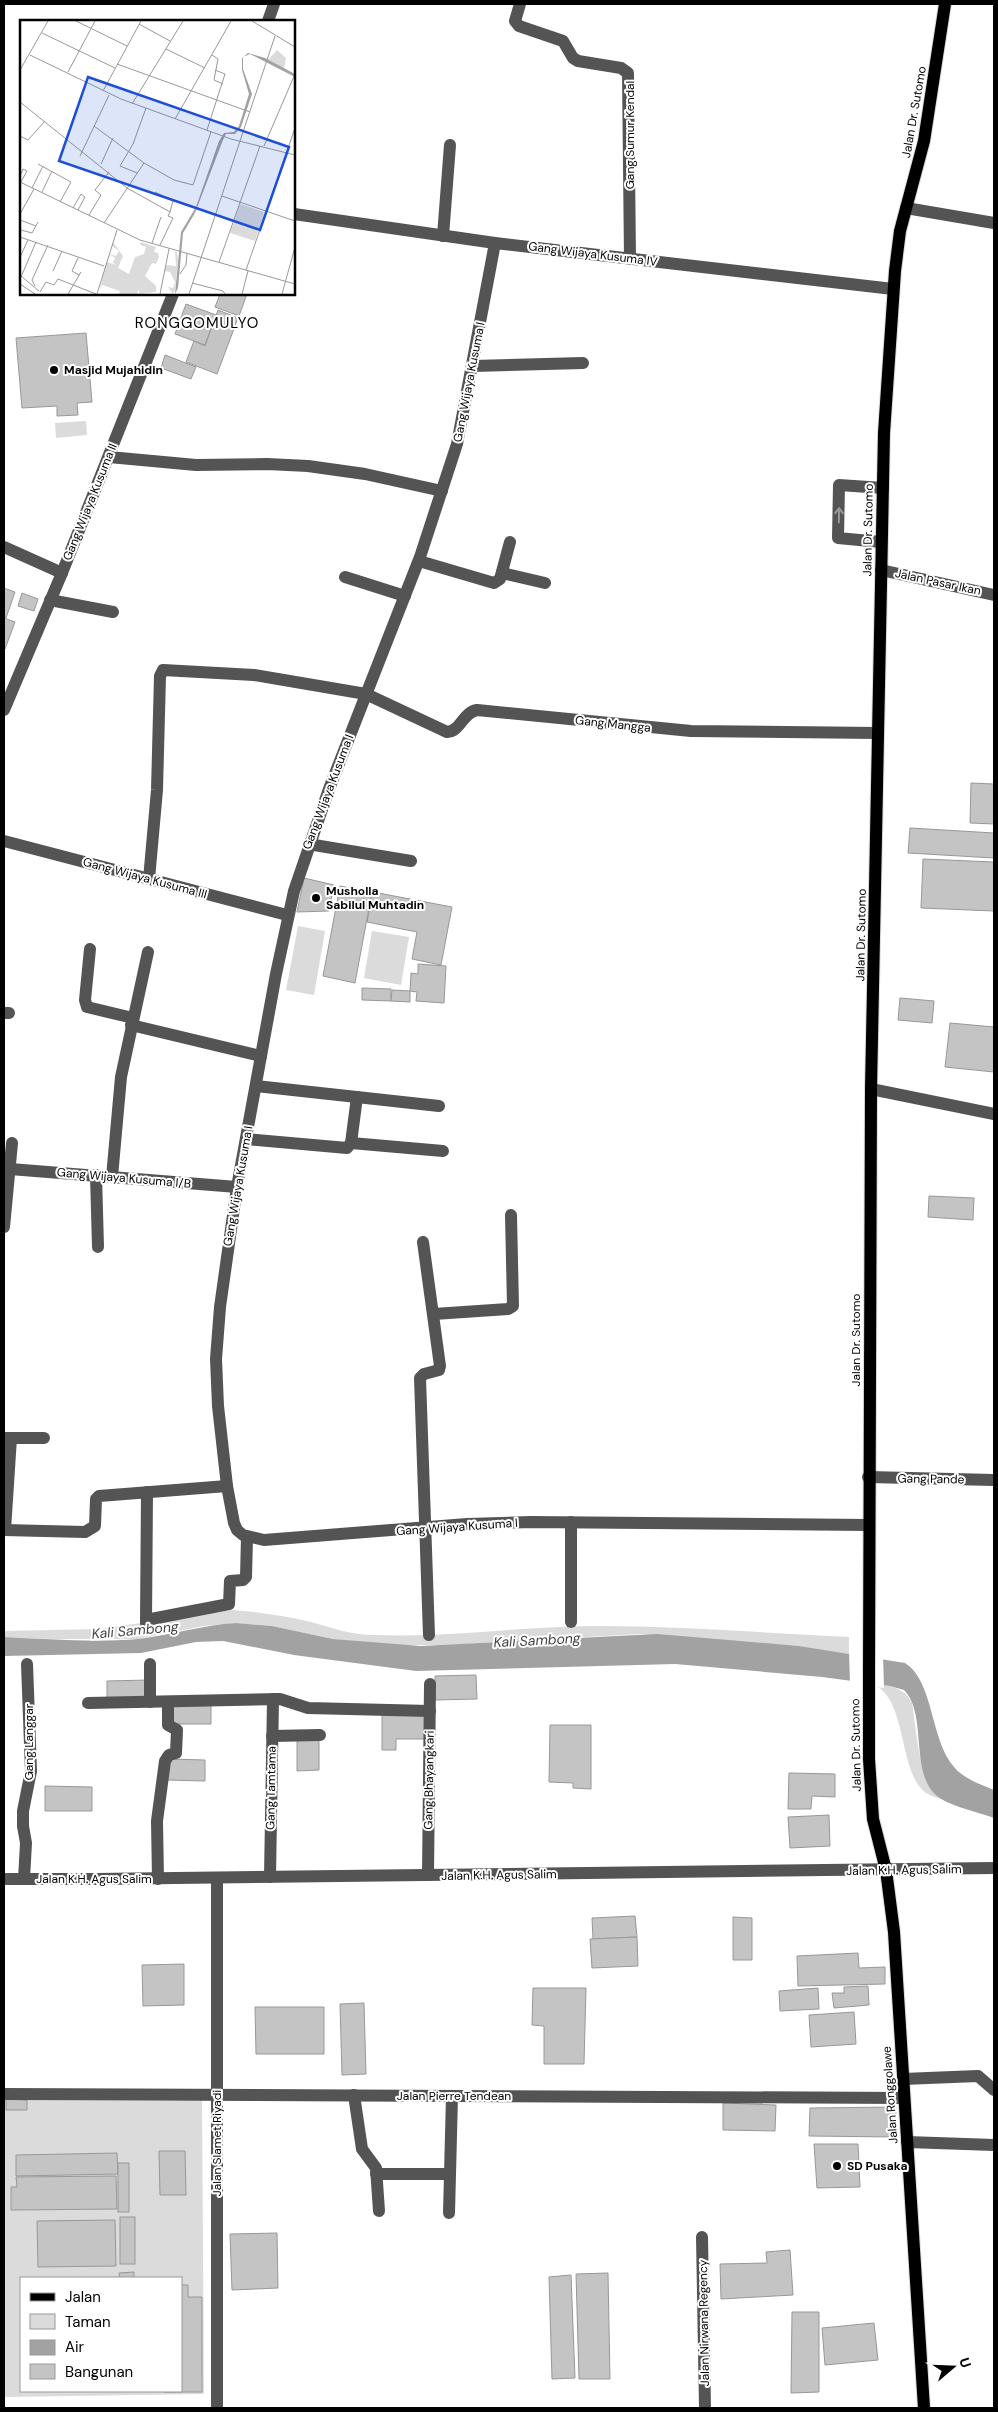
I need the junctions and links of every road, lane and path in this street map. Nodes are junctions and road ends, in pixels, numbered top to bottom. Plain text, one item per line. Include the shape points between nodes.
1 (274, 4) edge
2 (520, 4) edge
3 (945, 4) edge
4 (268, 20) edge
5 (450, 145) dead end
6 (906, 208) junction
7 (295, 214) edge
8 (994, 222) edge
9 (442, 236) junction
10 (495, 243) junction
11 (630, 258) junction
12 (893, 289) junction
13 (173, 295) edge
14 (583, 362) dead end
15 (473, 366) junction
16 (108, 457) junction
17 (882, 488) junction
18 (442, 492) junction
19 (510, 542) dead end
20 (881, 542) junction
21 (4, 547) edge
22 (419, 561) junction
23 (881, 570) junction
24 (502, 572) junction
25 (62, 573) junction
26 (345, 576) dead end
27 (545, 583) dead end
28 (994, 595) edge
29 (405, 596) junction
30 (50, 600) junction
31 (113, 612) dead end
32 (366, 694) junction
33 (4, 710) edge
34 (878, 733) junction
35 (4, 841) edge
36 (308, 844) junction
37 (411, 861) dead end
38 (149, 879) junction
39 (287, 915) junction
40 (90, 949) dead end
41 (148, 952) dead end
42 (132, 1022) junction
43 (261, 1056) junction
44 (256, 1086) junction
45 (872, 1088) junction
46 (357, 1097) junction
47 (439, 1106) dead end
48 (994, 1114) edge
49 (246, 1140) junction
50 (12, 1143) dead end
51 (351, 1143) junction
52 (443, 1151) dead end
53 (10, 1169) junction
54 (96, 1175) junction
55 (112, 1177) junction
56 (237, 1187) junction
57 (511, 1216) dead end
58 (4, 1227) edge
59 (423, 1242) dead end
60 (98, 1248) dead end
61 (434, 1314) junction
62 (7, 1438) edge
63 (44, 1438) dead end
64 (868, 1477) junction
65 (994, 1480) edge
66 (227, 1486) junction
67 (147, 1492) junction
68 (571, 1522) junction
69 (868, 1525) junction
70 (427, 1528) junction
71 (4, 1530) edge
72 (247, 1537) junction
73 (571, 1622) dead end
74 (429, 1635) dead end
75 (27, 1664) dead end
76 (150, 1664) dead end
77 (430, 1684) dead end
78 (273, 1699) junction
79 (150, 1702) junction
80 (168, 1702) junction
81 (88, 1703) dead end
82 (430, 1711) junction
83 (320, 1735) dead end
84 (272, 1736) junction
85 (994, 1868) edge
86 (886, 1870) junction
87 (428, 1876) junction
88 (270, 1877) junction
89 (217, 1878) junction
90 (4, 1879) edge
91 (24, 1879) junction
92 (158, 1879) junction
93 (903, 2079) junction
94 (994, 2090) edge
95 (4, 2094) edge
96 (217, 2095) junction
97 (354, 2095) junction
98 (452, 2096) junction
99 (904, 2098) junction
100 (907, 2142) junction
101 (994, 2146) edge
102 (376, 2174) junction
103 (450, 2174) junction
104 (379, 2210) dead end
105 (449, 2214) dead end
106 (702, 2237) dead end
107 (217, 2408) edge
108 (705, 2408) edge
109 (924, 2408) edge

1 - 4 street
2 - 11 street, Gang Sumur Kendal via 515,21 519,26 563,41 578,61 621,68 628,73
3 - 6 main road, Jalan Dr. Sutomo via 924,141
5 - 9 street
6 - 8 street
6 - 12 main road, Jalan Dr. Sutomo
7 - 9 street, Gang Wijaya Kusuma IV
9 - 10 street, Gang Wijaya Kusuma IV
10 - 11 street, Gang Wijaya Kusuma IV
10 - 15 street, Gang Wijaya Kusuma I
11 - 12 street, Gang Wijaya Kusuma IV
12 - 17 main road, Jalan Dr. Sutomo
13 - 16 street, Gang Wijaya Kusuma II
14 - 15 street
15 - 18 street, Gang Wijaya Kusuma I via 462,423
16 - 18 street via 196,465 308,466 364,474
16 - 25 street, Gang Wijaya Kusuma II
17 - 20 main road, Jalan Dr. Sutomo
20 -> 17 street via 838,538 838,529 839,486
18 - 22 street, Gang Wijaya Kusuma I
19 - 24 street
20 - 23 main road, Jalan Dr. Sutomo
21 - 25 street
22 - 24 street via 493,582 500,579
22 - 29 street, Gang Wijaya Kusuma I
23 - 28 street, Jalan Pasar Ikan
23 - 34 main road, Jalan Dr. Sutomo
24 - 27 street
25 - 30 street, Gang Wijaya Kusuma II
26 - 29 street
29 - 32 street, Gang Wijaya Kusuma I
30 - 31 street
30 - 33 street, Gang Wijaya Kusuma II
32 - 34 street, Gang Mangga via 447,732 455,730 468,713 476,710 691,731
32 - 36 street, Gang Wijaya Kusuma I
32 - 38 street via 254,675 161,671
34 - 45 main road, Jalan Dr. Sutomo
35 - 38 street, Gang Wijaya Kusuma III
36 - 37 street
36 - 39 street, Gang Wijaya Kusuma I
38 - 39 street, Gang Wijaya Kusuma III
39 - 43 street, Gang Wijaya Kusuma I
40 - 42 street via 87,1007
41 - 42 street
42 - 43 street
42 - 55 street via 118,1099
43 - 44 street, Gang Wijaya Kusuma I
44 - 46 street
44 - 49 street, Gang Wijaya Kusuma I
45 - 48 street
45 - 64 main road, Jalan Dr. Sutomo
46 - 47 street
46 - 51 street
49 - 51 street via 342,1149
49 - 56 street, Gang Wijaya Kusuma I
50 - 53 street
51 - 52 street
53 - 54 street, Gang Wijaya Kusuma I/B
53 - 58 street
54 - 55 street, Gang Wijaya Kusuma I/B
54 - 60 street
55 - 56 street, Gang Wijaya Kusuma I/B
56 - 66 street, Gang Wijaya Kusuma I via 225,1264 216,1359
57 - 61 street via 513,1306
59 - 61 street
61 - 70 street via 440,1369 420,1378
62 - 63 street
62 - 71 street
64 - 65 street, Gang Pande
64 - 69 main road, Jalan Dr. Sutomo
66 - 67 street
66 - 72 street, Gang Wijaya Kusuma I via 236,1528
67 - 71 street via 97,1496 95,1524 88,1532
67 - 72 street via 146,1621 229,1604 230,1581 246,1577
68 - 69 street, Gang Wijaya Kusuma I
68 - 70 street, Gang Wijaya Kusuma I
68 - 73 street
69 - 86 main road, Jalan Dr. Sutomo via 873,1819
70 - 72 street, Gang Wijaya Kusuma I via 264,1540
70 - 74 street
75 - 91 street, Gang Langgar via 31,1771 23,1811 26,1843
76 - 79 street
77 - 82 street, Gang Bhayangkari
78 - 80 street
78 - 82 street via 308,1708
78 - 84 street, Gang Tamtama
79 - 80 street
79 - 81 street
80 - 92 street via 168,1725 177,1730 177,1752 165,1760 157,1833
82 - 87 street, Gang Bhayangkari
83 - 84 street
84 - 88 street, Gang Tamtama
85 - 86 street, Jalan K.H. Agus Salim
86 - 87 street, Jalan K.H. Agus Salim
86 - 93 main road, Jalan Ronggolawe via 894,1932
87 - 88 street, Jalan K.H. Agus Salim
88 - 89 street, Jalan K.H. Agus Salim
89 - 92 street, Jalan K.H. Agus Salim
89 - 96 street, Jalan Slamet Riyadi
90 - 91 street, Jalan K.H. Agus Salim
91 - 92 street, Jalan K.H. Agus Salim
93 - 94 street via 978,2076
93 - 99 main road, Jalan Ronggolawe
95 - 96 street, Jalan Pierre Tendean
96 - 97 street, Jalan Pierre Tendean
96 - 107 street, Jalan Slamet Riyadi
97 - 98 street, Jalan Pierre Tendean
97 - 102 street via 362,2148 374,2163
98 - 99 street, Jalan Pierre Tendean
98 - 103 street
99 - 100 main road, Jalan Ronggolawe
100 - 101 street
100 - 109 main road, Jalan Ronggolawe
102 - 103 street
102 - 104 street
103 - 105 street
106 - 108 street, Jalan Nirwana Regency

